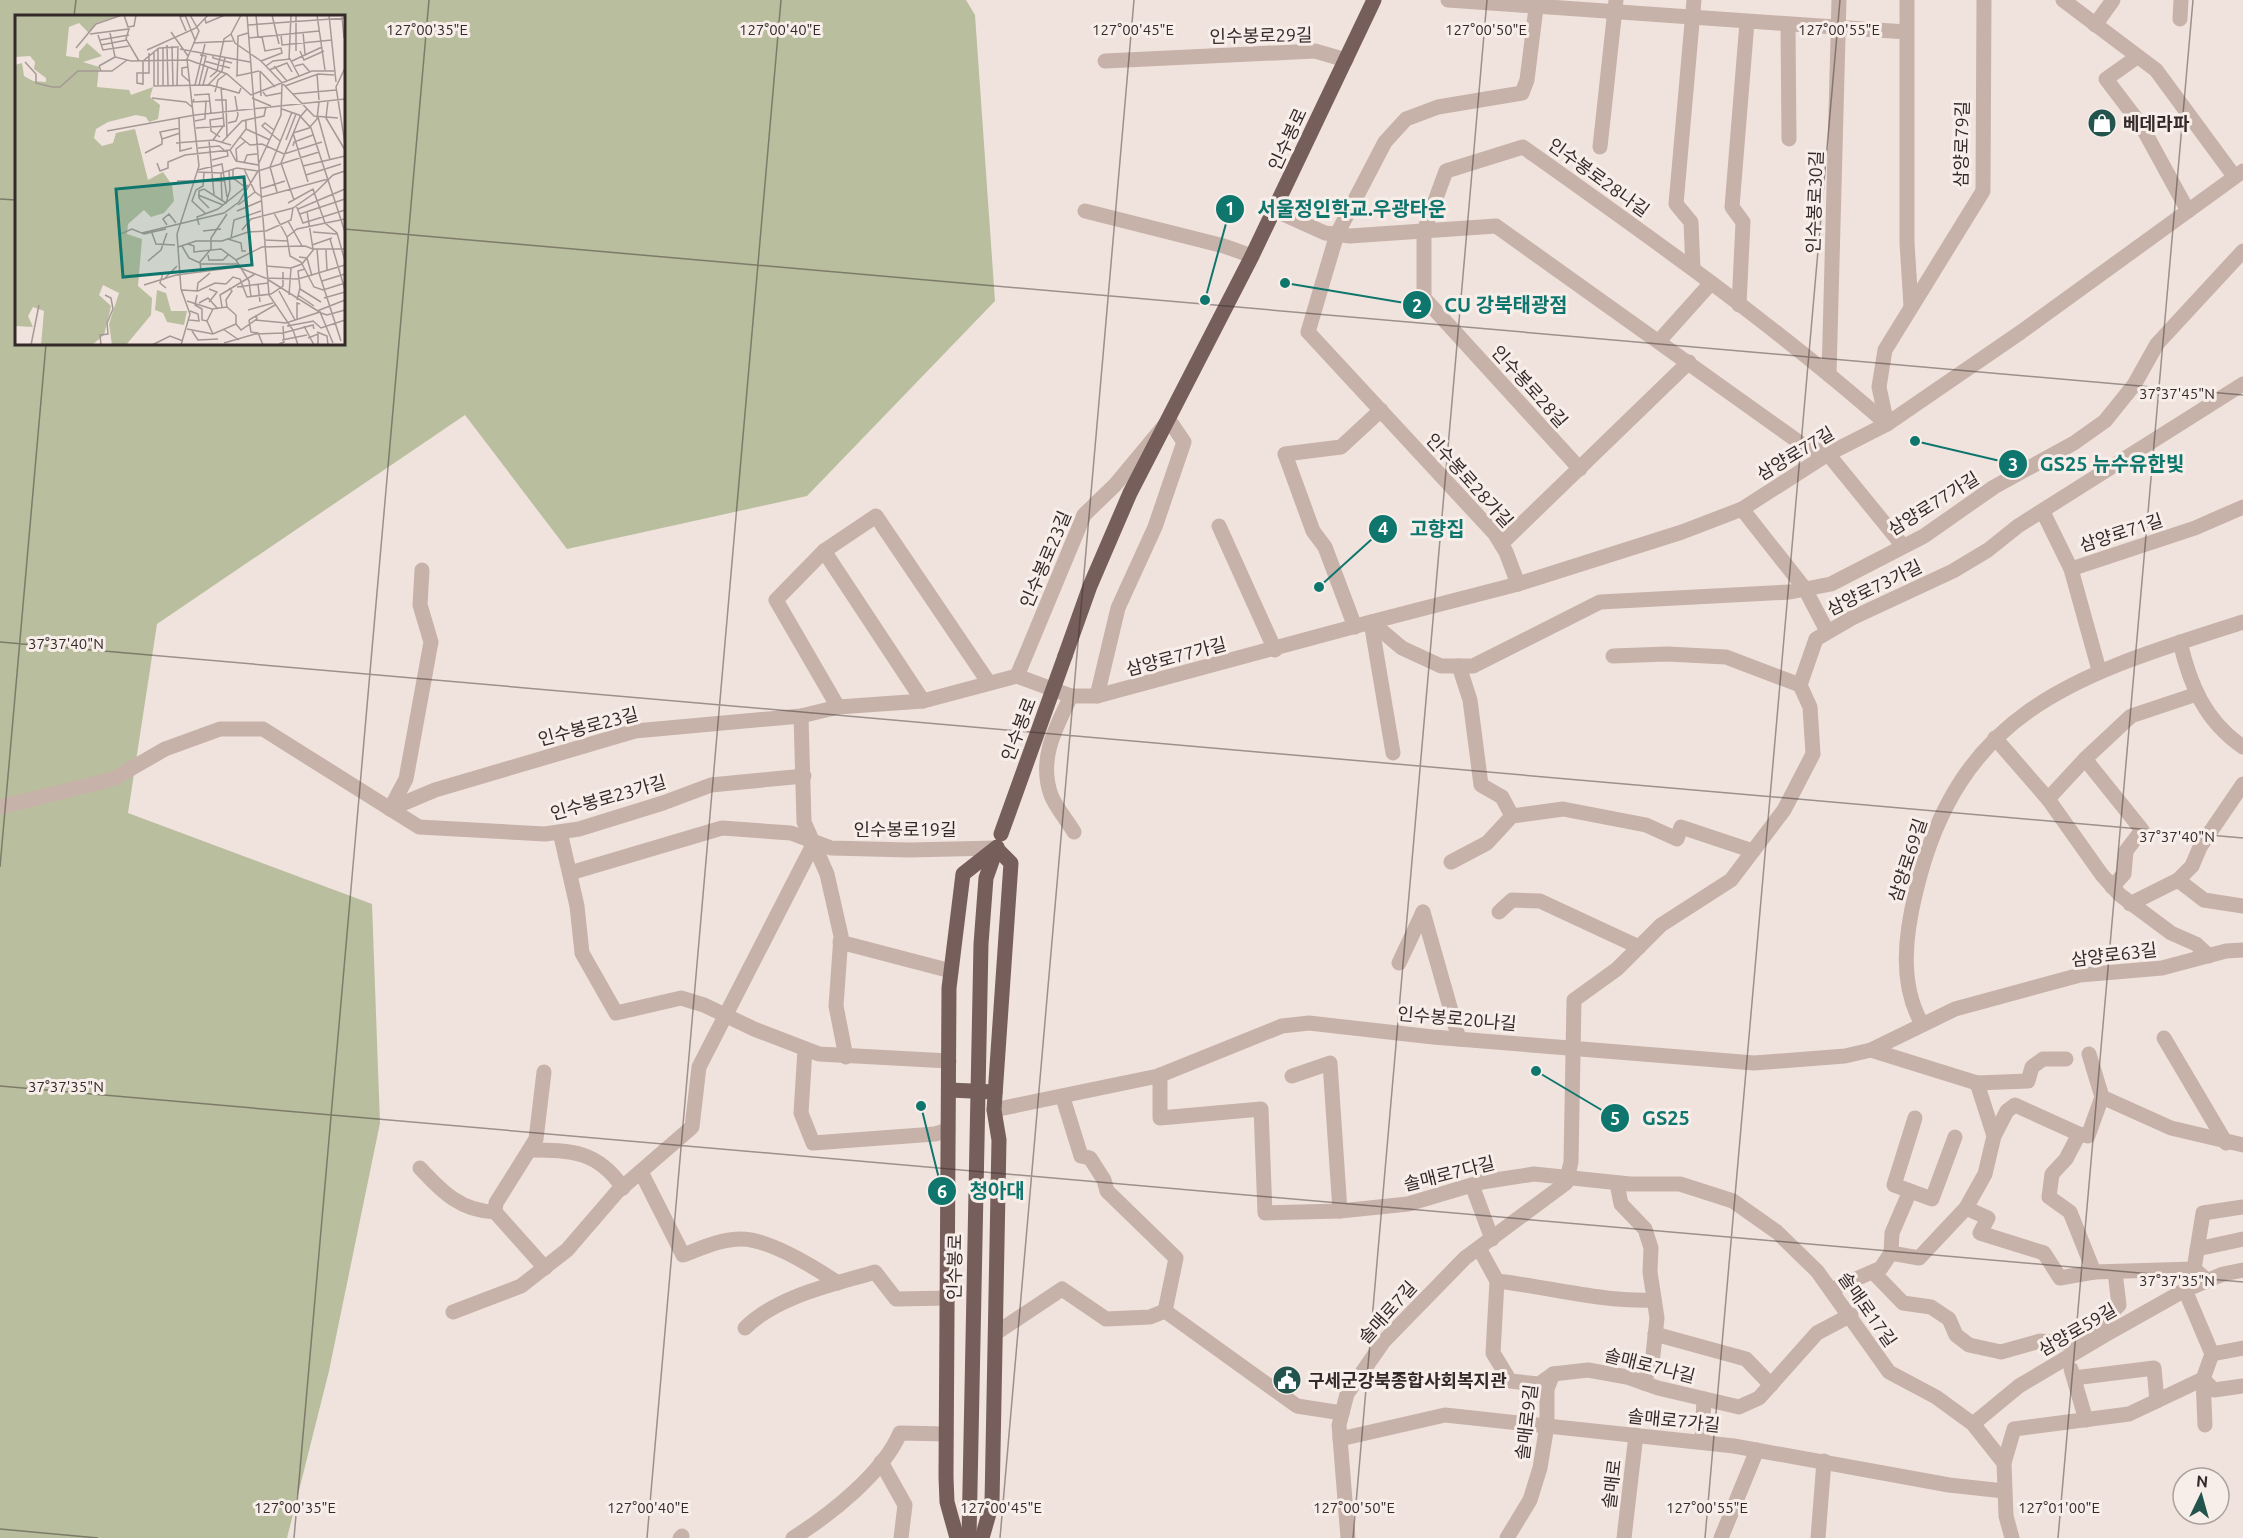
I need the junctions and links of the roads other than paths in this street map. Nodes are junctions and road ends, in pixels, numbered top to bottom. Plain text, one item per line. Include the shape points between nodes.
1 (1374, 0) edge
2 (1456, 0) edge
3 (1694, 0) edge
4 (1839, 0) edge
5 (1907, 0) edge
6 (1984, 0) edge
7 (2063, 0) edge
8 (2113, 0) edge
9 (2181, 0) edge
10 (1536, 3) edge
11 (1616, 5) edge
12 (1692, 17) junction
13 (2180, 19) dead end
14 (1747, 22) junction
15 (1788, 25) junction
16 (2095, 26) junction
17 (1839, 30) junction
18 (1906, 32) junction
19 (2138, 57) junction
20 (1346, 60) junction
21 (1105, 61) dead end
22 (1789, 139) dead end
23 (1600, 147) dead end
24 (2238, 174) edge
25 (1274, 210) junction
26 (1084, 211) dead end
27 (2188, 211) junction
28 (1424, 231) junction
29 (1337, 234) junction
30 (2243, 251) edge
31 (1252, 256) junction
32 (1693, 269) junction
33 (1711, 283) junction
34 (1739, 305) junction
35 (1911, 306) junction
36 (1659, 341) junction
37 (1689, 362) junction
38 (1829, 375) junction
39 (2243, 384) edge
40 (1381, 410) junction
41 (1169, 420) junction
42 (1887, 424) junction
43 (1828, 454) junction
44 (1580, 469) junction
45 (2243, 507) edge
46 (1742, 509) junction
47 (2043, 512) junction
48 (1219, 526) dead end
49 (1501, 544) junction
50 (1903, 546) junction
51 (824, 551) junction
52 (2071, 569) junction
53 (422, 570) dead end
54 (1518, 584) junction
55 (1805, 589) junction
56 (2243, 621) edge
57 (1371, 622) junction
58 (1355, 627) junction
59 (1827, 631) junction
60 (2180, 642) junction
61 (1275, 650) junction
62 (1613, 656) dead end
63 (1458, 666) junction
64 (2098, 670) junction
65 (1017, 676) junction
66 (989, 683) junction
67 (1800, 685) junction
68 (2196, 694) junction
69 (1085, 696) junction
70 (923, 701) junction
71 (838, 707) junction
72 (801, 716) junction
73 (1995, 738) junction
74 (2243, 747) edge
75 (1393, 753) dead end
76 (2085, 759) junction
77 (804, 776) junction
78 (2243, 784) edge
79 (2048, 799) junction
80 (0, 807) edge
81 (390, 809) junction
82 (1512, 816) junction
83 (560, 832) junction
84 (1074, 832) dead end
85 (999, 841) junction
86 (814, 843) junction
87 (1753, 851) junction
88 (1451, 862) dead end
89 (570, 873) junction
90 (2178, 880) junction
91 (2112, 887) junction
92 (2130, 904) junction
93 (2243, 906) edge
94 (1498, 912) dead end
95 (840, 942) junction
96 (1640, 947) junction
97 (2243, 950) edge
98 (2209, 956) junction
99 (1399, 963) dead end
100 (951, 971) junction
101 (725, 1015) junction
102 (1922, 1024) junction
103 (2164, 1038) dead end
104 (1459, 1039) junction
105 (1572, 1047) junction
106 (805, 1049) junction
107 (1871, 1050) junction
108 (2089, 1054) dead end
109 (846, 1057) junction
110 (2066, 1059) dead end
111 (949, 1061) junction
112 (544, 1072) dead end
113 (1160, 1075) junction
114 (1292, 1076) dead end
115 (1977, 1083) junction
116 (949, 1090) junction
117 (995, 1092) junction
118 (2102, 1097) junction
119 (1063, 1098) junction
120 (994, 1110) junction
121 (1915, 1118) dead end
122 (948, 1130) junction
123 (2079, 1134) junction
124 (1994, 1136) junction
125 (1955, 1137) dead end
126 (2226, 1143) junction
127 (2243, 1145) edge
128 (530, 1150) junction
129 (420, 1168) dead end
130 (640, 1172) junction
131 (1568, 1177) junction
132 (1617, 1183) junction
133 (1472, 1185) junction
134 (623, 1188) junction
135 (1910, 1191) junction
136 (2243, 1207) edge
137 (1966, 1208) junction
138 (1341, 1211) junction
139 (495, 1212) junction
140 (1492, 1239) junction
141 (2243, 1239) edge
142 (1479, 1248) junction
143 (2197, 1249) junction
144 (1891, 1253) junction
145 (545, 1268) junction
146 (2194, 1269) junction
147 (2243, 1270) edge
148 (1873, 1272) junction
149 (2094, 1272) junction
150 (2115, 1272) junction
151 (1497, 1281) junction
152 (2208, 1281) junction
153 (838, 1283) junction
154 (1832, 1290) junction
155 (2185, 1290) junction
156 (948, 1298) junction
157 (1654, 1300) junction
158 (1165, 1311) junction
159 (453, 1312) dead end
160 (1851, 1315) junction
161 (745, 1328) dead end
162 (996, 1333) junction
163 (1655, 1334) junction
164 (2243, 1348) edge
165 (2212, 1354) junction
166 (2068, 1357) junction
167 (1552, 1374) junction
168 (2074, 1378) junction
169 (2203, 1379) junction
170 (1644, 1383) junction
171 (1771, 1385) junction
172 (2243, 1386) edge
173 (1704, 1399) junction
174 (2157, 1401) junction
175 (1342, 1413) junction
176 (2086, 1420) junction
177 (1973, 1424) junction
178 (1547, 1425) junction
179 (2205, 1425) dead end
180 (946, 1434) junction
181 (1636, 1435) junction
182 (1340, 1439) junction
183 (1702, 1442) junction
184 (1756, 1450) junction
185 (1824, 1461) junction
186 (881, 1462) junction
187 (2004, 1463) junction
188 (2004, 1491) junction
189 (793, 1538) edge
190 (901, 1538) edge
191 (957, 1538) edge
192 (969, 1538) edge
193 (982, 1538) edge
194 (1348, 1538) edge
195 (1507, 1538) edge
196 (1624, 1538) edge
197 (1721, 1538) edge
198 (1818, 1538) edge
199 (2012, 1538) edge

1 - 20 main road, 인수봉로
2 - 10 street
3 - 12 street
4 - 17 street, 인수봉로30길
5 - 18 street
6 - 35 street, 삼양로79길 via 1983,191
7 - 16 street
8 - 16 street
9 - 13 street
10 - 11 street
10 - 29 street, 인수봉로28가길 via 1522,93 1438,106 1406,119 1385,142
11 - 12 street
11 - 23 street
12 - 14 street
12 - 32 street via 1676,204 1691,222
14 - 15 street
14 - 34 street via 1732,207 1743,222
15 - 17 street
15 - 22 street, 인수봉로30길
16 - 19 street
17 - 18 street
17 - 38 street, 인수봉로30길
18 - 35 street
19 - 24 street via 2156,70
19 - 27 street via 2106,79 2141,125
20 - 21 street, 인수봉로29길 via 1315,51
20 - 25 main road, 인수봉로
24 - 27 street, 삼양로77길
25 - 29 street via 1325,233
25 - 31 main road, 인수봉로
26 - 31 street
27 - 42 street, 삼양로77길
28 - 29 street
28 - 32 street, 인수봉로28나길 via 1446,171 1523,147
28 - 36 street via 1496,226
28 - 44 street, 인수봉로28길 via 1424,298
29 - 40 street, 인수봉로28가길 via 1308,332
30 - 50 street, 삼양로77가길 via 2157,344 2134,385 2105,421
31 - 41 main road, 인수봉로
32 - 33 street, 인수봉로28나길
33 - 34 street, 인수봉로28나길
33 - 36 street
34 - 38 street, 인수봉로28나길
35 - 42 street, 삼양로79길 via 1885,350 1879,387
36 - 37 street
37 - 43 street via 1803,445
37 - 44 street
38 - 42 street, 인수봉로28나길
39 - 47 street, 삼양로73가길
40 - 49 street, 인수봉로28가길
40 - 58 street via 1341,447 1285,454
41 - 65 street, 인수봉로23길 via 1115,485 1084,515
41 - 69 street via 1184,442 1155,527 1118,608
41 - 85 main road, 인수봉로, bridge via 1130,493 1090,586
42 - 43 street, 삼양로77길
43 - 46 street, 삼양로77길
43 - 50 street
44 - 49 street
45 - 52 street, 삼양로71길 via 2195,528
46 - 54 street, 삼양로77길
46 - 55 street
47 - 52 street, 삼양로71길
47 - 59 street, 삼양로73가길 via 1953,571
48 - 61 street
49 - 54 street, 인수봉로28가길
50 - 55 street, 삼양로77가길 via 1831,584
51 - 66 street via 876,516
51 - 70 street
51 - 71 street via 776,600
52 - 64 street
53 - 81 street via 420,605 431,642 406,779
54 - 57 street, 삼양로77길
55 - 59 street
55 - 63 street, 삼양로77가길 via 1600,602 1473,666
56 - 60 street, 삼양로69길
57 - 58 street, 삼양로77가길
57 - 63 street, 삼양로77가길 via 1402,648 1441,666
57 - 75 street
58 - 61 street, 삼양로77가길
59 - 67 street, 삼양로73가길 via 1816,639
60 - 64 street, 삼양로69길
60 - 68 street
61 - 69 street, 삼양로77가길
62 - 67 street via 1725,657
63 - 82 street via 1472,710 1481,785 1502,797
64 - 73 street, 삼양로69길 via 2047,697
65 - 66 street, 인수봉로23길
65 - 69 street
66 - 70 street, 인수봉로23길
67 - 87 street via 1810,707 1813,754 1784,810
68 - 74 street via 2202,707
68 - 76 street via 2131,716
69 - 84 street via 1051,738 1046,769 1051,796
70 - 71 street, 인수봉로23길
71 - 72 street, 인수봉로23길
72 - 77 street
72 - 81 street, 인수봉로23길 via 635,731 435,789
73 - 79 street
73 - 102 street, 삼양로69길 via 1956,789 1934,830 1920,874 1908,923 1906,962 1912,1006
76 - 79 street
76 - 91 street via 2142,830 2126,850 2124,874
77 - 83 street, 인수봉로23가길 via 711,784 663,803
77 - 86 street via 804,822
78 - 90 street via 2200,847 2192,866
79 - 91 street
80 - 81 street via 113,779 165,749 220,729 263,729
81 - 83 street, 인수봉로23가길 via 420,827
82 - 87 street via 1563,809 1646,825 1677,839 1681,827
82 - 88 street via 1488,843
83 - 89 street
85 - 86 street, 인수봉로19길 via 909,850 831,848
85 - 100 main road via 963,874
85 - 117 main road via 1011,863
85 - 192 main road, 인수봉로 via 986,878 981,945
86 - 89 street via 791,833 722,828
86 - 95 street via 827,874
86 - 101 street
87 - 96 street via 1731,880 1661,925
89 - 101 street via 582,953 616,1012 681,998
90 - 92 street
90 - 93 street via 2204,900
91 - 92 street
92 - 98 street
94 - 96 street via 1512,900 1540,902
95 - 100 street
95 - 109 street via 836,1006
96 - 105 street via 1574,1000
97 - 98 street, 삼양로63길
98 - 102 street, 삼양로63길 via 2162,968 2080,975 1955,1009
99 - 104 street via 1423,912
100 - 111 main road
101 - 106 street
101 - 130 street via 699,1067 692,1127
102 - 107 street, 인수봉로20나길
103 - 126 street
104 - 105 street, 인수봉로20나길
104 - 113 street, 인수봉로20나길 via 1309,1023 1282,1026
105 - 107 street, 인수봉로20나길 via 1754,1063 1845,1056
105 - 131 street
106 - 109 street
106 - 122 street via 801,1113 813,1143
107 - 115 street
108 - 118 street
109 - 111 street
110 - 115 street via 2043,1059 2032,1067 2028,1081
111 - 116 main road
112 - 128 street via 536,1139
113 - 119 street, 인수봉로20나길
113 - 138 street, 솔매로7다길 via 1160,1118 1261,1108 1265,1213
114 - 138 street via 1330,1063
115 - 124 street
116 - 117 main road, bridge
116 - 122 main road
117 - 120 main road
118 - 123 street via 2088,1136
118 - 126 street via 2171,1128
119 - 120 street, 인수봉로20나길
119 - 158 street via 1081,1156 1090,1158 1107,1191 1176,1258
120 - 162 main road via 999,1140
121 - 135 street via 1894,1185
122 - 156 main road
123 - 124 street via 2015,1105 2007,1111
123 - 149 street via 2066,1159 2052,1174 2049,1197 2070,1212
124 - 137 street via 1985,1174
125 - 135 street via 1932,1199
126 - 127 street
128 - 134 street via 579,1153 601,1161
128 - 139 street via 496,1203
129 - 139 street via 444,1194 467,1208
130 - 134 street
130 - 153 street via 683,1256 720,1242 764,1242
131 - 132 street, 솔매로17길
131 - 133 street, 솔매로7다길 via 1534,1174
131 - 140 street, 솔매로7길 via 1556,1192
132 - 154 street, 솔매로17길 via 1680,1184 1733,1201 1777,1232
132 - 157 street via 1621,1204 1646,1229
133 - 138 street, 솔매로7다길 via 1408,1204
133 - 140 street
134 - 145 street via 567,1250
135 - 144 street via 1892,1233
136 - 143 street via 2204,1213
137 - 144 street via 1919,1258
137 - 149 street via 1988,1218 1980,1233 2044,1253 2060,1278
139 - 145 street
140 - 142 street, 솔매로7길
141 - 143 street
142 - 151 street
142 - 175 street, 솔매로7길 via 1384,1341 1347,1394
143 - 146 street
144 - 148 street via 1881,1268
145 - 159 street via 521,1286
146 - 150 street
146 - 152 street
147 - 152 street, 삼양로59길
148 - 150 street via 1904,1303 1931,1307 1949,1319 1956,1335 1969,1345 2001,1352 2040,1341 2083,1340 2119,1305
148 - 154 street
149 - 150 street
151 - 157 street via 1601,1298
151 - 167 street, 솔매로7나길 via 1493,1353 1510,1381 1539,1384
152 - 155 street, 삼양로59길
153 - 156 street via 875,1272 896,1299
153 - 161 street via 760,1313
154 - 160 street, 솔매로17길
155 - 165 street
155 - 166 street, 삼양로59길
156 - 180 main road
157 - 163 street
158 - 162 street via 1150,1317 1106,1319 1062,1288
158 - 175 street via 1297,1406
160 - 171 street, 솔매로7나길 via 1816,1333
160 - 177 street, 솔매로17길 via 1889,1372 1936,1397
162 - 193 main road via 992,1503
163 - 170 street
163 - 171 street, 솔매로7나길 via 1746,1359
164 - 165 street
165 - 169 street
166 - 168 street
166 - 177 street, 삼양로59길 via 2019,1386
167 - 170 street, 솔매로7나길 via 1588,1370
167 - 178 street, 솔매로9길 via 1547,1389
168 - 174 street via 2154,1368
168 - 176 street
169 - 172 street via 2214,1390
169 - 174 street
169 - 179 street
170 - 173 street, 솔매로7나길
171 - 173 street, 솔매로7나길 via 1759,1398 1739,1407
173 - 183 street
174 - 176 street via 2129,1414
175 - 182 street, 솔매로7길
176 - 187 street via 2014,1429
177 - 187 street, 솔매로17길
178 - 181 street, 솔매로7가길
178 - 182 street, 솔매로7가길 via 1445,1415
178 - 195 street, 솔매로9길 via 1530,1500
180 - 186 street via 900,1433
180 - 191 main road via 947,1502
181 - 183 street, 솔매로7가길
181 - 196 street, 솔매로
182 - 194 street, 솔매로7길
183 - 184 street, 솔매로7가길
184 - 185 street, 솔매로7가길
184 - 197 street
185 - 188 street, 솔매로7가길 via 1949,1485
185 - 198 street
186 - 189 street via 861,1484
186 - 190 street via 905,1505
187 - 188 street
188 - 199 street

